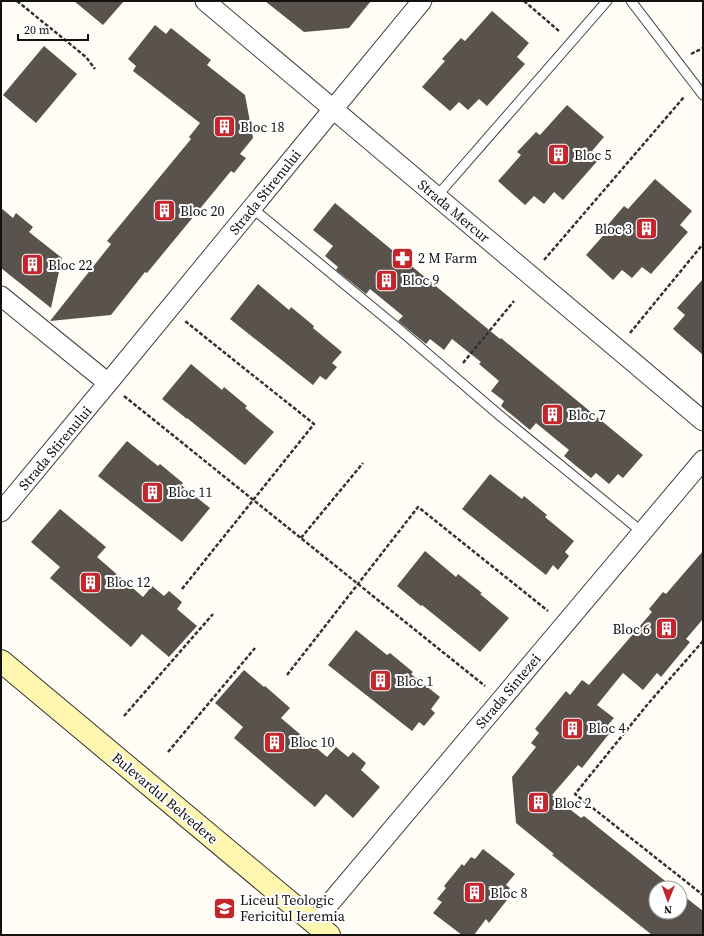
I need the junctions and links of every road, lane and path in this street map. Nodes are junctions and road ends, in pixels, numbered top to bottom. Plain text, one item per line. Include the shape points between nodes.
1 (17, 1) edge
2 (205, 1) edge
3 (422, 1) edge
4 (524, 1) edge
5 (607, 1) edge
6 (632, 1) edge
7 (572, 41) junction
8 (95, 69) dead end
9 (695, 84) junction
10 (703, 95) edge
11 (333, 109) junction
12 (437, 196) junction
13 (252, 208) junction
14 (703, 244) edge
15 (531, 276) junction
16 (1, 296) edge
17 (514, 301) dead end
18 (170, 308) junction
19 (617, 349) junction
20 (453, 376) junction
21 (108, 383) junction
22 (703, 421) edge
23 (703, 460) edge
24 (363, 463) dead end
25 (254, 500) junction
26 (1, 512) edge
27 (642, 532) junction
28 (301, 538) junction
29 (358, 584) junction
30 (182, 589) dead end
31 (213, 614) dead end
32 (564, 624) junction
33 (703, 641) edge
34 (255, 648) dead end
35 (1, 661) edge
36 (287, 675) dead end
37 (501, 699) junction
38 (124, 716) dead end
39 (168, 752) dead end
40 (703, 896) edge
41 (321, 928) edge

1 - 8 path via 86,57
2 - 11 street, Strada Mercur
3 - 11 street, Strada Stirenului
4 - 7 path
5 - 7 lane
6 - 9 lane
7 - 12 lane
9 - 10 lane
9 - 15 path
11 - 12 street, Strada Mercur
11 - 13 street, Strada Stirenului
12 - 15 street, Strada Mercur
13 - 18 street, Strada Stirenului
13 - 20 lane
14 - 19 path
15 - 19 street, Strada Mercur
16 - 21 street
17 - 20 path
18 - 21 street, Strada Stirenului
18 - 25 path via 314,424
19 - 22 street, Strada Mercur
20 - 27 lane
21 - 25 path
21 - 26 street, Strada Stirenului
23 - 27 street, Strada Sintezei
24 - 28 path
25 - 28 path
25 - 30 path
27 - 32 street, Strada Sintezei
28 - 29 path
29 - 32 path via 418,508
29 - 36 path
29 - 37 path
31 - 38 path
32 - 37 street, Strada Sintezei
33 - 40 path via 575,794
34 - 39 path
35 - 41 street, Bulevardul Belvedere
37 - 41 street, Strada Sintezei

